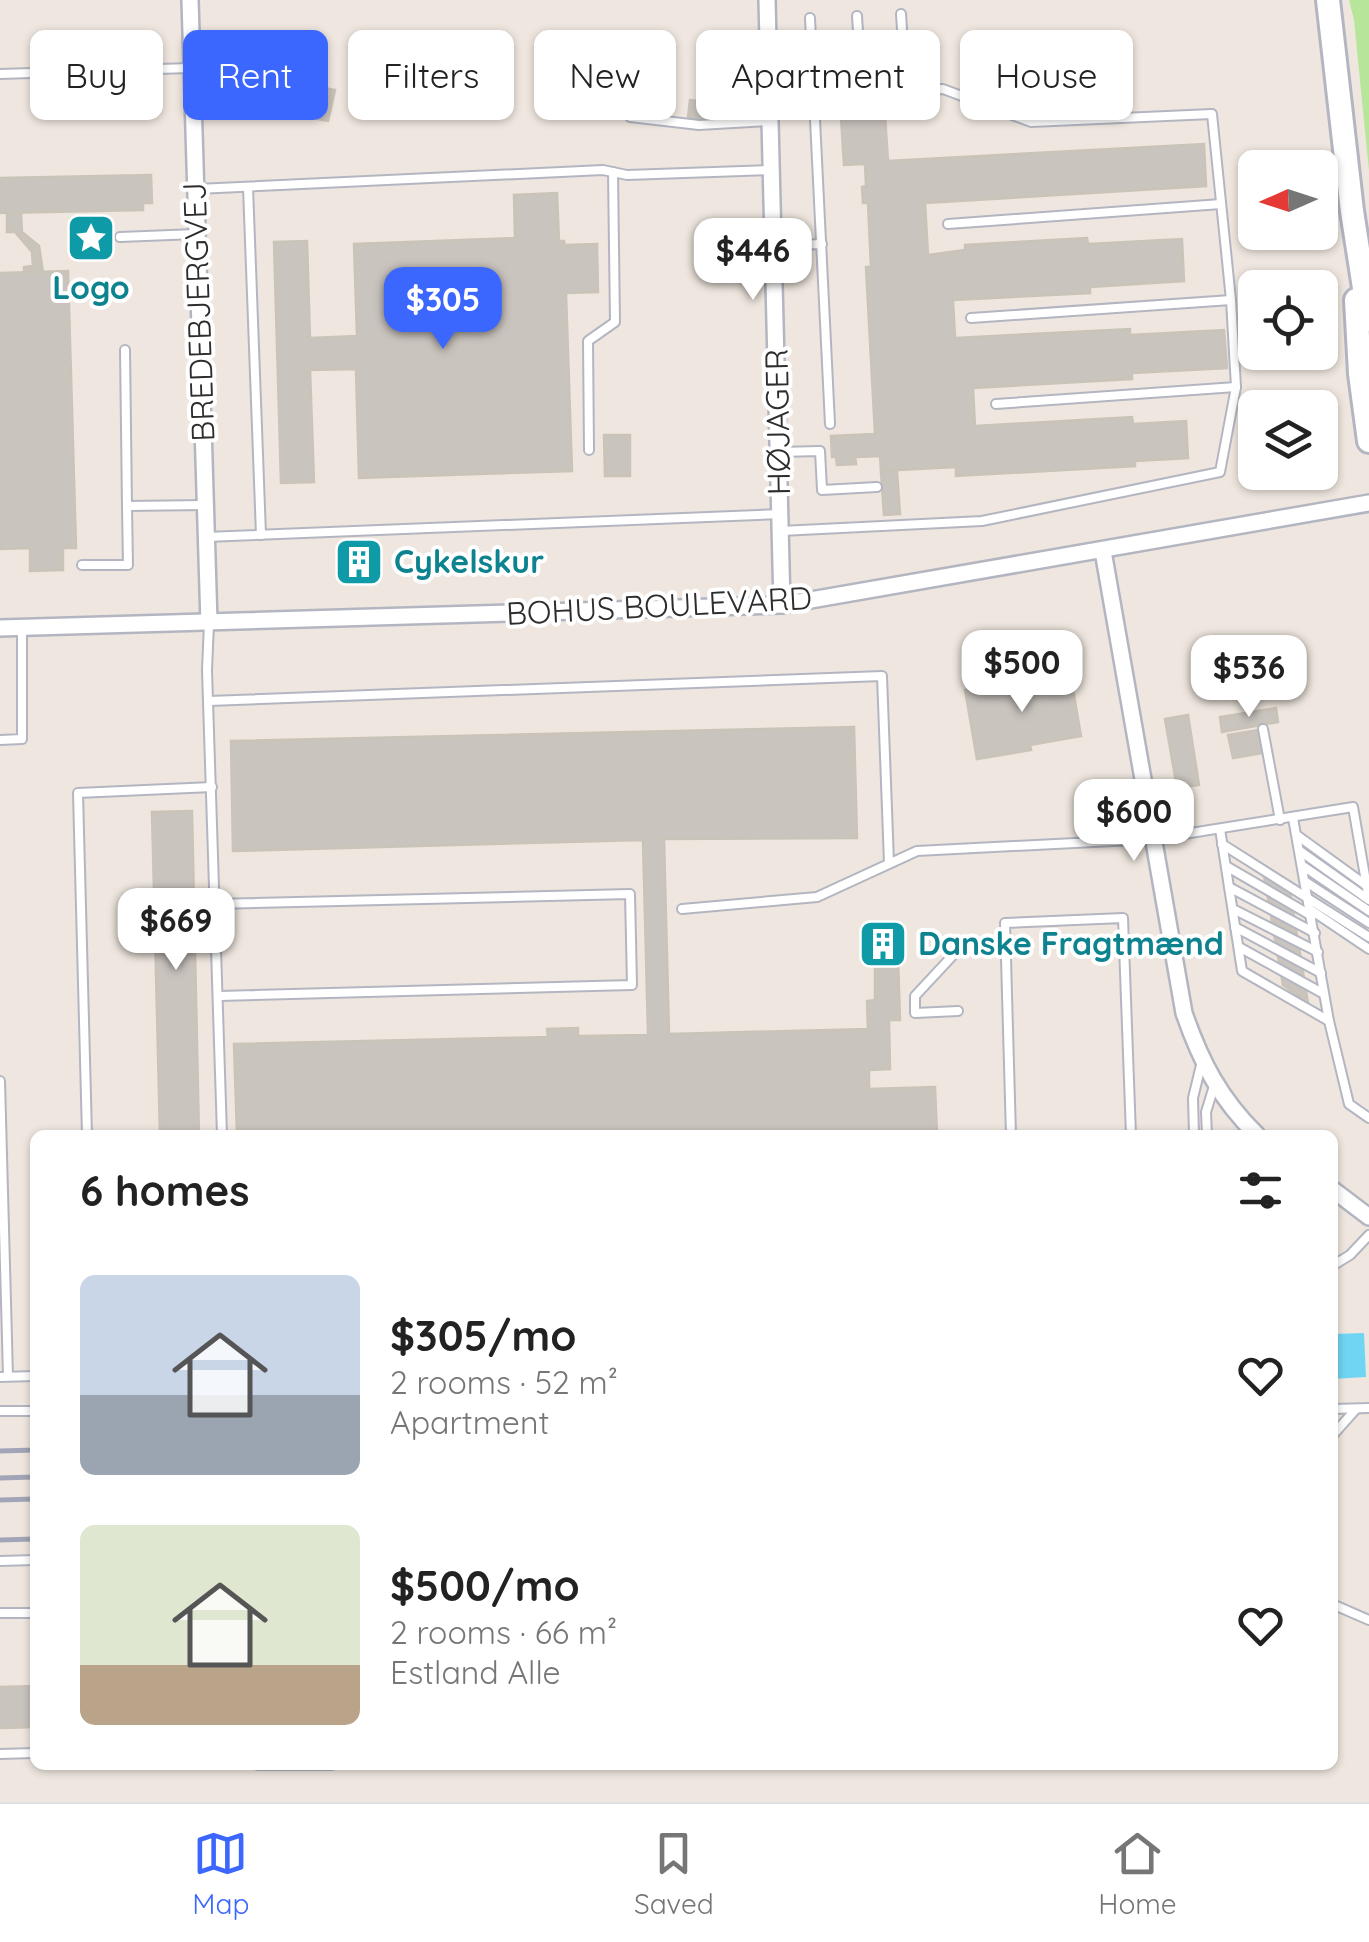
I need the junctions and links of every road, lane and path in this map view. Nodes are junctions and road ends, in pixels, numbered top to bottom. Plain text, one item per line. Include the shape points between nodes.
1 (190, 0) edge
2 (198, 0) edge
3 (767, 0) edge
4 (1328, 0) edge
5 (902, 14) dead end
6 (858, 16) dead end
7 (810, 18) dead end
8 (190, 30) edge
9 (768, 30) edge
10 (811, 30) edge
11 (859, 30) edge
12 (903, 30) edge
13 (183, 68) edge
14 (0, 74) edge
15 (940, 89) edge
16 (193, 120) edge
17 (656, 120) edge
18 (815, 120) edge
19 (770, 121) joint
20 (772, 170) junction
21 (613, 172) junction
22 (248, 187) junction
23 (195, 190) junction
24 (1221, 204) junction
25 (1352, 211) junction
26 (948, 224) dead end
27 (196, 234) junction
28 (120, 237) dead end
29 (822, 244) junction
30 (774, 246) junction
31 (1231, 300) junction
32 (971, 318) dead end
33 (1369, 320) edge
34 (125, 350) dead end
35 (1236, 387) junction
36 (996, 404) dead end
37 (830, 424) dead end
38 (1369, 441) edge
39 (590, 450) dead end
40 (778, 452) junction
41 (878, 487) dead end
42 (1369, 503) edge
43 (205, 505) junction
44 (127, 506) junction
45 (780, 514) junction
46 (781, 531) junction
47 (260, 534) junction
48 (206, 538) junction
49 (1103, 551) junction
50 (82, 566) dead end
51 (782, 605) junction
52 (209, 623) junction
53 (22, 627) junction
54 (0, 628) edge
55 (209, 701) junction
56 (1262, 728) dead end
57 (0, 740) edge
58 (212, 787) junction
59 (1294, 818) junction
60 (1280, 820) junction
61 (1220, 829) junction
62 (1297, 835) junction
63 (1153, 840) junction
64 (1222, 844) junction
65 (1300, 851) junction
66 (889, 863) junction
67 (1226, 866) junction
68 (1303, 866) junction
69 (1306, 882) junction
70 (1366, 886) edge
71 (1230, 887) junction
72 (1308, 896) junction
73 (1369, 900) edge
74 (215, 904) junction
75 (682, 909) dead end
76 (1232, 909) junction
77 (1369, 912) edge
78 (1311, 913) junction
79 (1369, 923) edge
80 (1236, 928) junction
81 (1314, 933) junction
82 (1369, 937) edge
83 (1238, 947) junction
84 (1369, 949) edge
85 (956, 952) dead end
86 (1318, 952) junction
87 (1321, 973) junction
88 (1324, 994) junction
89 (218, 996) junction
90 (958, 1012) dead end
91 (1329, 1021) junction
92 (1202, 1061) junction
93 (0, 1081) edge
94 (1214, 1085) junction
95 (1369, 1118) edge
96 (87, 1130) edge
97 (222, 1130) edge
98 (1011, 1130) edge
99 (1131, 1130) edge
100 (1194, 1130) edge
101 (1207, 1130) edge
102 (1252, 1130) edge
103 (1338, 1194) edge
104 (1369, 1217) edge
105 (1369, 1235) edge
106 (1338, 1262) edge
107 (3, 1304) edge
108 (30, 1376) edge
109 (4, 1377) edge
110 (1356, 1408) junction
111 (1369, 1408) edge
112 (1338, 1409) edge
113 (30, 1410) edge
114 (0, 1412) edge
115 (1338, 1429) edge
116 (30, 1560) edge
117 (0, 1561) edge
118 (1338, 1607) edge
119 (30, 1613) edge
120 (0, 1614) edge
121 (1369, 1620) edge
122 (30, 1753) edge
123 (0, 1754) edge

1 - 2 lane
1 - 8 street, BREDEBJERGVEJ
3 - 9 street, HØJAGER
4 - 25 main road
5 - 12 lane
6 - 11 lane
7 - 10 lane
13 - 14 lane
15 - 24 lane via 1031,122 1212,114
16 - 23 street, BREDEBJERGVEJ
17 - 19 lane
18 - 29 lane
19 - 20 street, HØJAGER
20 - 21 lane
20 - 30 street, HØJAGER
21 - 22 lane
21 - 39 lane via 616,322 588,341
22 - 23 lane
22 - 47 lane
23 - 27 street, BREDEBJERGVEJ
24 - 26 lane
24 - 31 lane
25 - 33 main road
25 - 38 main road
27 - 28 lane
27 - 43 street, BREDEBJERGVEJ
29 - 30 lane
29 - 37 lane
30 - 40 street, HØJAGER
31 - 32 lane
31 - 35 lane
34 - 44 lane
35 - 36 lane
35 - 46 lane via 1220,472 982,520
40 - 41 lane via 820,450 822,490
40 - 45 street, HØJAGER
42 - 49 street, BOHUS BOULEVARD
43 - 44 lane
43 - 48 street, BREDEBJERGVEJ
44 - 50 lane via 128,565
45 - 46 street, HØJAGER
45 - 47 lane
46 - 51 street, HØJAGER
47 - 48 lane
48 - 52 street, BREDEBJERGVEJ
49 - 51 street, BOHUS BOULEVARD
49 - 63 street
51 - 52 street, BOHUS BOULEVARD
52 - 53 street, BOHUS BOULEVARD
52 - 55 lane
53 - 54 street, BOHUS BOULEVARD
53 - 57 lane via 22,739
55 - 58 lane
55 - 66 lane via 882,676
56 - 60 lane
58 - 74 lane
58 - 96 lane via 78,794
59 - 60 lane
59 - 62 lane
59 - 70 lane via 1353,808
60 - 61 lane
61 - 63 lane
61 - 64 lane
62 - 65 lane
62 - 70 lane
63 - 66 lane via 916,851
63 - 92 street via 1184,1013
64 - 67 lane
64 - 72 lane
65 - 68 lane
65 - 73 lane
66 - 75 lane via 817,897
67 - 71 lane
67 - 78 lane
68 - 69 lane
68 - 77 lane
69 - 72 lane
69 - 79 lane
70 - 73 lane
71 - 76 lane
71 - 81 lane
72 - 78 lane
72 - 82 lane
74 - 89 lane
74 - 89 lane via 630,894 632,985
76 - 80 lane
76 - 86 lane
78 - 81 lane
78 - 84 lane
80 - 83 lane
80 - 87 lane
81 - 86 lane
83 - 88 lane
83 - 91 lane via 1242,972
85 - 90 lane via 914,996 915,1013
86 - 87 lane
87 - 88 lane
88 - 91 lane
89 - 97 lane
91 - 95 lane via 1349,1104
92 - 94 street
92 - 100 lane
93 - 107 lane
94 - 101 lane
94 - 102 street
98 - 99 lane via 1005,922 1124,918
103 - 104 street
105 - 106 lane
107 - 109 lane
108 - 109 lane
110 - 111 lane
110 - 112 lane
110 - 115 lane
113 - 114 lane
116 - 117 lane
118 - 121 lane
119 - 120 lane
122 - 123 lane

